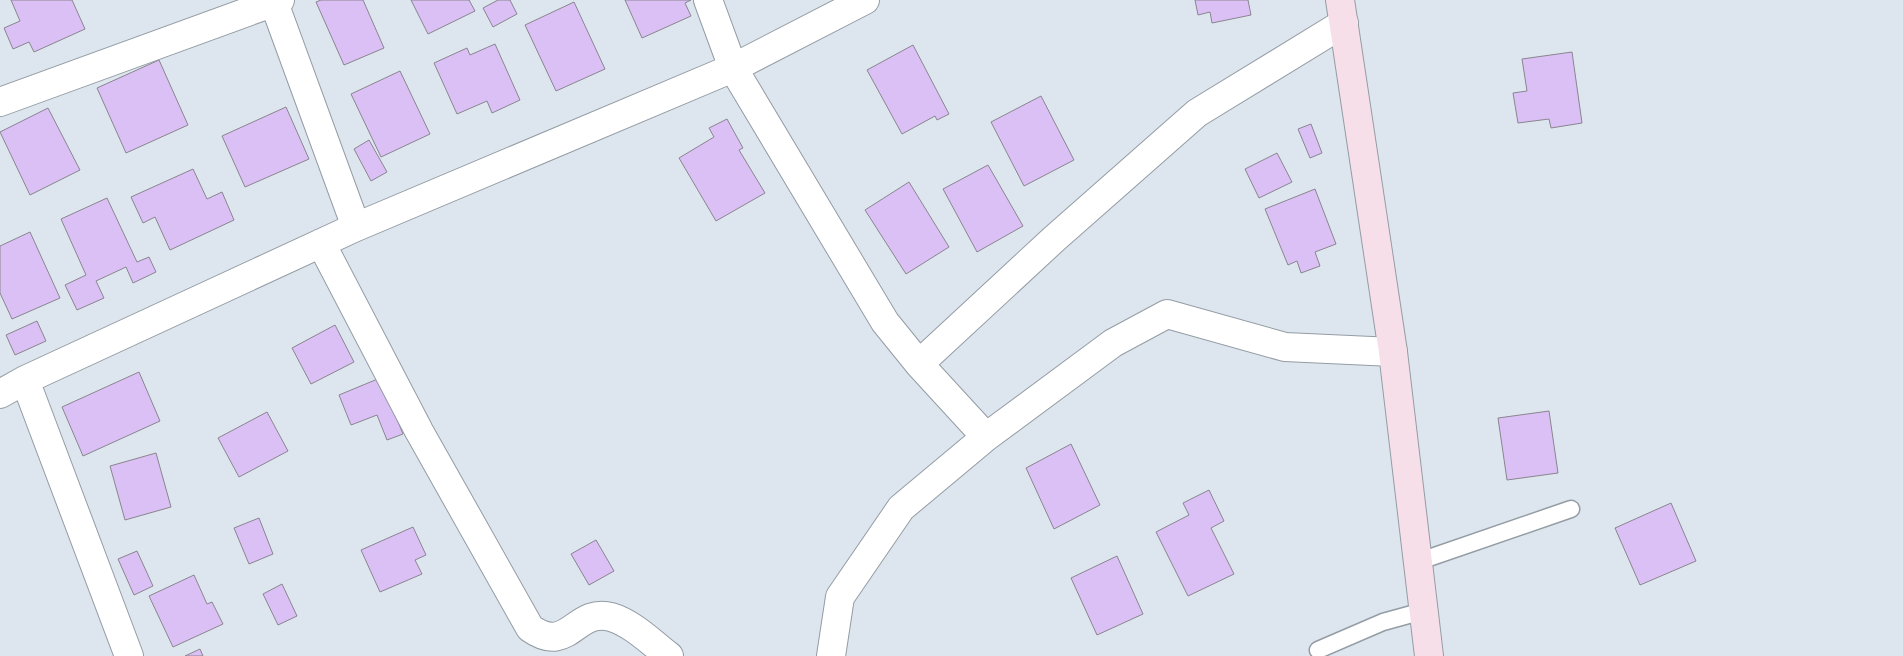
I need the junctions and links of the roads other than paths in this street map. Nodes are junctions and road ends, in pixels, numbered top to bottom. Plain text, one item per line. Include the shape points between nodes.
1 (708, 0) edge
2 (865, 0) edge
3 (276, 1) edge
4 (1342, 11) edge
5 (734, 68) junction
6 (0, 102) edge
7 (356, 227) junction
8 (321, 243) junction
9 (1393, 352) junction
10 (919, 364) junction
11 (25, 380) junction
12 (0, 394) edge
13 (986, 437) junction
14 (1571, 509) dead end
15 (1417, 562) junction
16 (1423, 611) junction
17 (1318, 650) dead end
18 (129, 656) edge
19 (669, 656) edge
20 (831, 656) edge
21 (1429, 656) edge

1 - 5 street
2 - 5 street
3 - 6 street
3 - 7 street
4 - 9 street
4 - 10 street via 1197,113
5 - 7 street
5 - 10 street via 885,322
7 - 8 street
8 - 11 street
8 - 19 street via 419,431 530,628 542,640 553,641 566,638 589,618 610,617 626,624
9 - 13 street via 1284,347 1168,314 1113,343
9 - 15 street
10 - 13 street
11 - 12 street
11 - 18 street
13 - 20 street via 901,508 840,597
14 - 15 lane
15 - 16 street
16 - 17 lane via 1382,622
16 - 21 street

